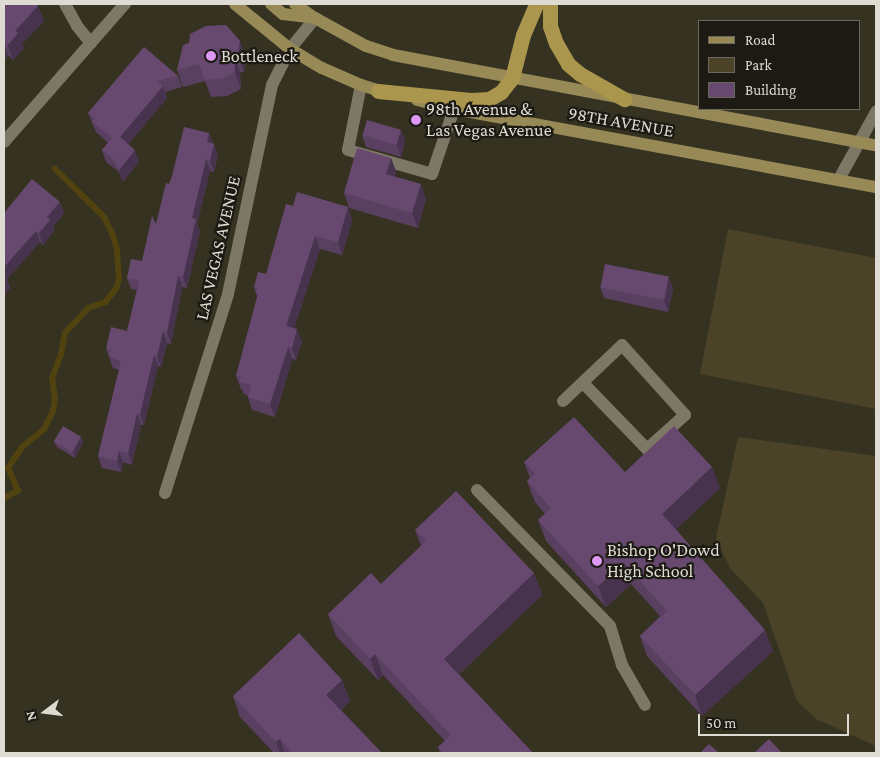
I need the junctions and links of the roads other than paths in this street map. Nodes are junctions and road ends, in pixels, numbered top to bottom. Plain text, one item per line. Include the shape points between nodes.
1 (65, 4) edge
2 (125, 4) edge
3 (235, 4) edge
4 (271, 4) edge
5 (295, 4) edge
6 (536, 4) edge
7 (550, 4) edge
8 (315, 18) junction
9 (91, 43) junction
10 (290, 49) junction
11 (512, 78) junction
12 (361, 85) junction
13 (378, 91) junction
14 (624, 99) junction
15 (454, 109) junction
16 (876, 112) edge
17 (4, 142) edge
18 (859, 142) junction
19 (876, 145) edge
20 (839, 179) junction
21 (876, 187) edge
22 (584, 383) junction
23 (563, 401) dead end
24 (477, 490) dead end
25 (165, 493) dead end
26 (645, 705) dead end

1 - 9 street via 76,26
2 - 9 street
3 - 10 main road, 98TH AVENUE
4 - 8 main road, 98TH AVENUE via 283,14
5 - 8 main road
6 - 11 highway
7 - 14 highway via 550,26 568,64
8 - 10 street, LAS VEGAS AVENUE
8 - 11 main road, 98TH AVENUE via 366,46 393,55
9 - 17 street
10 - 12 main road, 98TH AVENUE
10 - 25 street, LAS VEGAS AVENUE via 272,85 228,294
11 - 13 highway via 501,92 489,99
11 - 14 main road, 98TH AVENUE
12 - 13 main road, 98TH AVENUE
12 - 15 street via 348,150 432,174
13 - 15 main road, 98TH AVENUE
14 - 18 main road, 98TH AVENUE
15 - 20 main road, 98TH AVENUE
16 - 18 street
18 - 19 main road, 98TH AVENUE
18 - 20 street
20 - 21 main road, 98TH AVENUE
22 - 22 street via 647,449 685,415 622,344
22 - 23 street
24 - 26 street via 610,626 622,665

